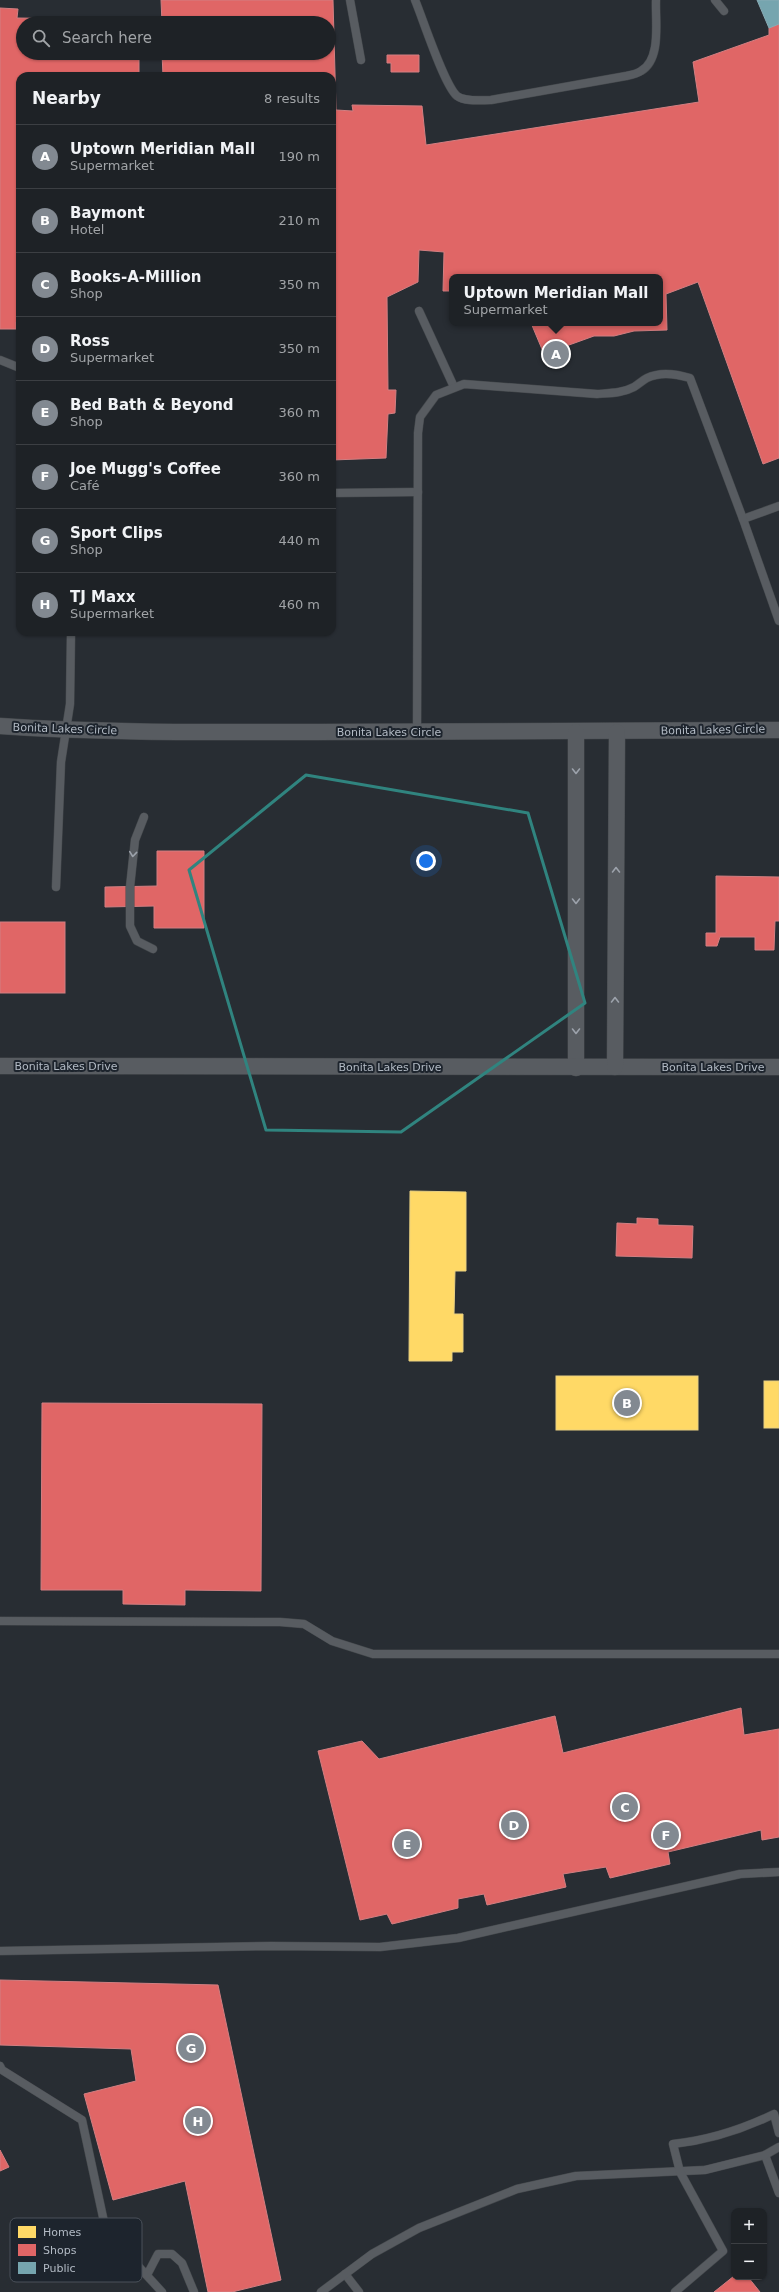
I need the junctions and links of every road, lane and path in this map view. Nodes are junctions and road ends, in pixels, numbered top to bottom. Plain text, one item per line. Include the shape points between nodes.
1 (350, 0) edge
2 (415, 0) edge
3 (656, 0) edge
4 (715, 0) edge
5 (724, 11) dead end
6 (361, 60) dead end
7 (419, 311) dead end
8 (0, 360) edge
9 (16, 366) edge
10 (454, 387) junction
11 (418, 492) junction
12 (336, 493) edge
13 (779, 506) edge
14 (743, 519) junction
15 (779, 621) edge
16 (71, 636) edge
17 (0, 726) edge
18 (66, 730) junction
19 (779, 730) edge
20 (417, 732) junction
21 (576, 732) junction
22 (617, 732) junction
23 (144, 817) dead end
24 (56, 887) dead end
25 (153, 949) dead end
26 (0, 1066) edge
27 (615, 1067) junction
28 (779, 1067) edge
29 (576, 1068) junction
30 (0, 1621) edge
31 (779, 1654) edge
32 (779, 1872) edge
33 (0, 1951) edge
34 (0, 2066) edge
35 (779, 2133) edge
36 (779, 2147) edge
37 (765, 2154) junction
38 (680, 2172) junction
39 (779, 2193) edge
40 (103, 2218) edge
41 (142, 2271) edge
42 (345, 2274) junction
43 (146, 2275) junction
44 (162, 2292) edge
45 (194, 2292) edge
46 (321, 2292) edge
47 (359, 2292) edge
48 (675, 2292) edge

1 - 6 lane
2 - 3 lane via 447,84 458,97 472,100 504,98 642,71 652,61
4 - 5 lane
7 - 10 lane
8 - 9 lane
10 - 11 lane via 436,395 420,418
10 - 14 lane via 478,384 597,394 618,392 634,387 648,377 663,374 690,378
11 - 12 lane
11 - 20 lane
13 - 14 lane
14 - 15 lane
16 - 18 lane via 70,704
17 - 18 street, Bonita Lakes Circle
18 - 20 street, Bonita Lakes Circle
18 - 24 lane via 61,762
19 - 22 street, Bonita Lakes Circle
20 - 21 street, Bonita Lakes Circle
21 - 22 street, Bonita Lakes Circle
21 -> 29 street
27 -> 22 street
23 -> 25 lane via 135,840 130,887 130,926 138,941
26 - 29 street, Bonita Lakes Drive
27 - 28 street, Bonita Lakes Drive
27 - 29 street, Bonita Lakes Drive
30 - 31 lane via 304,1624 332,1641 373,1654
32 - 33 lane via 740,1874 458,1938 395,1946
34 - 40 lane via 2,2070 82,2120
35 - 38 lane via 774,2114 736,2131 708,2139 673,2144
36 - 37 lane
37 - 38 lane via 730,2165
37 - 39 lane
38 - 42 lane via 576,2176 517,2189 419,2228 372,2254
38 - 48 lane via 723,2251
41 - 43 lane
42 - 46 lane
42 - 47 lane
43 - 44 lane
43 - 45 lane via 158,2254 172,2254 182,2263

